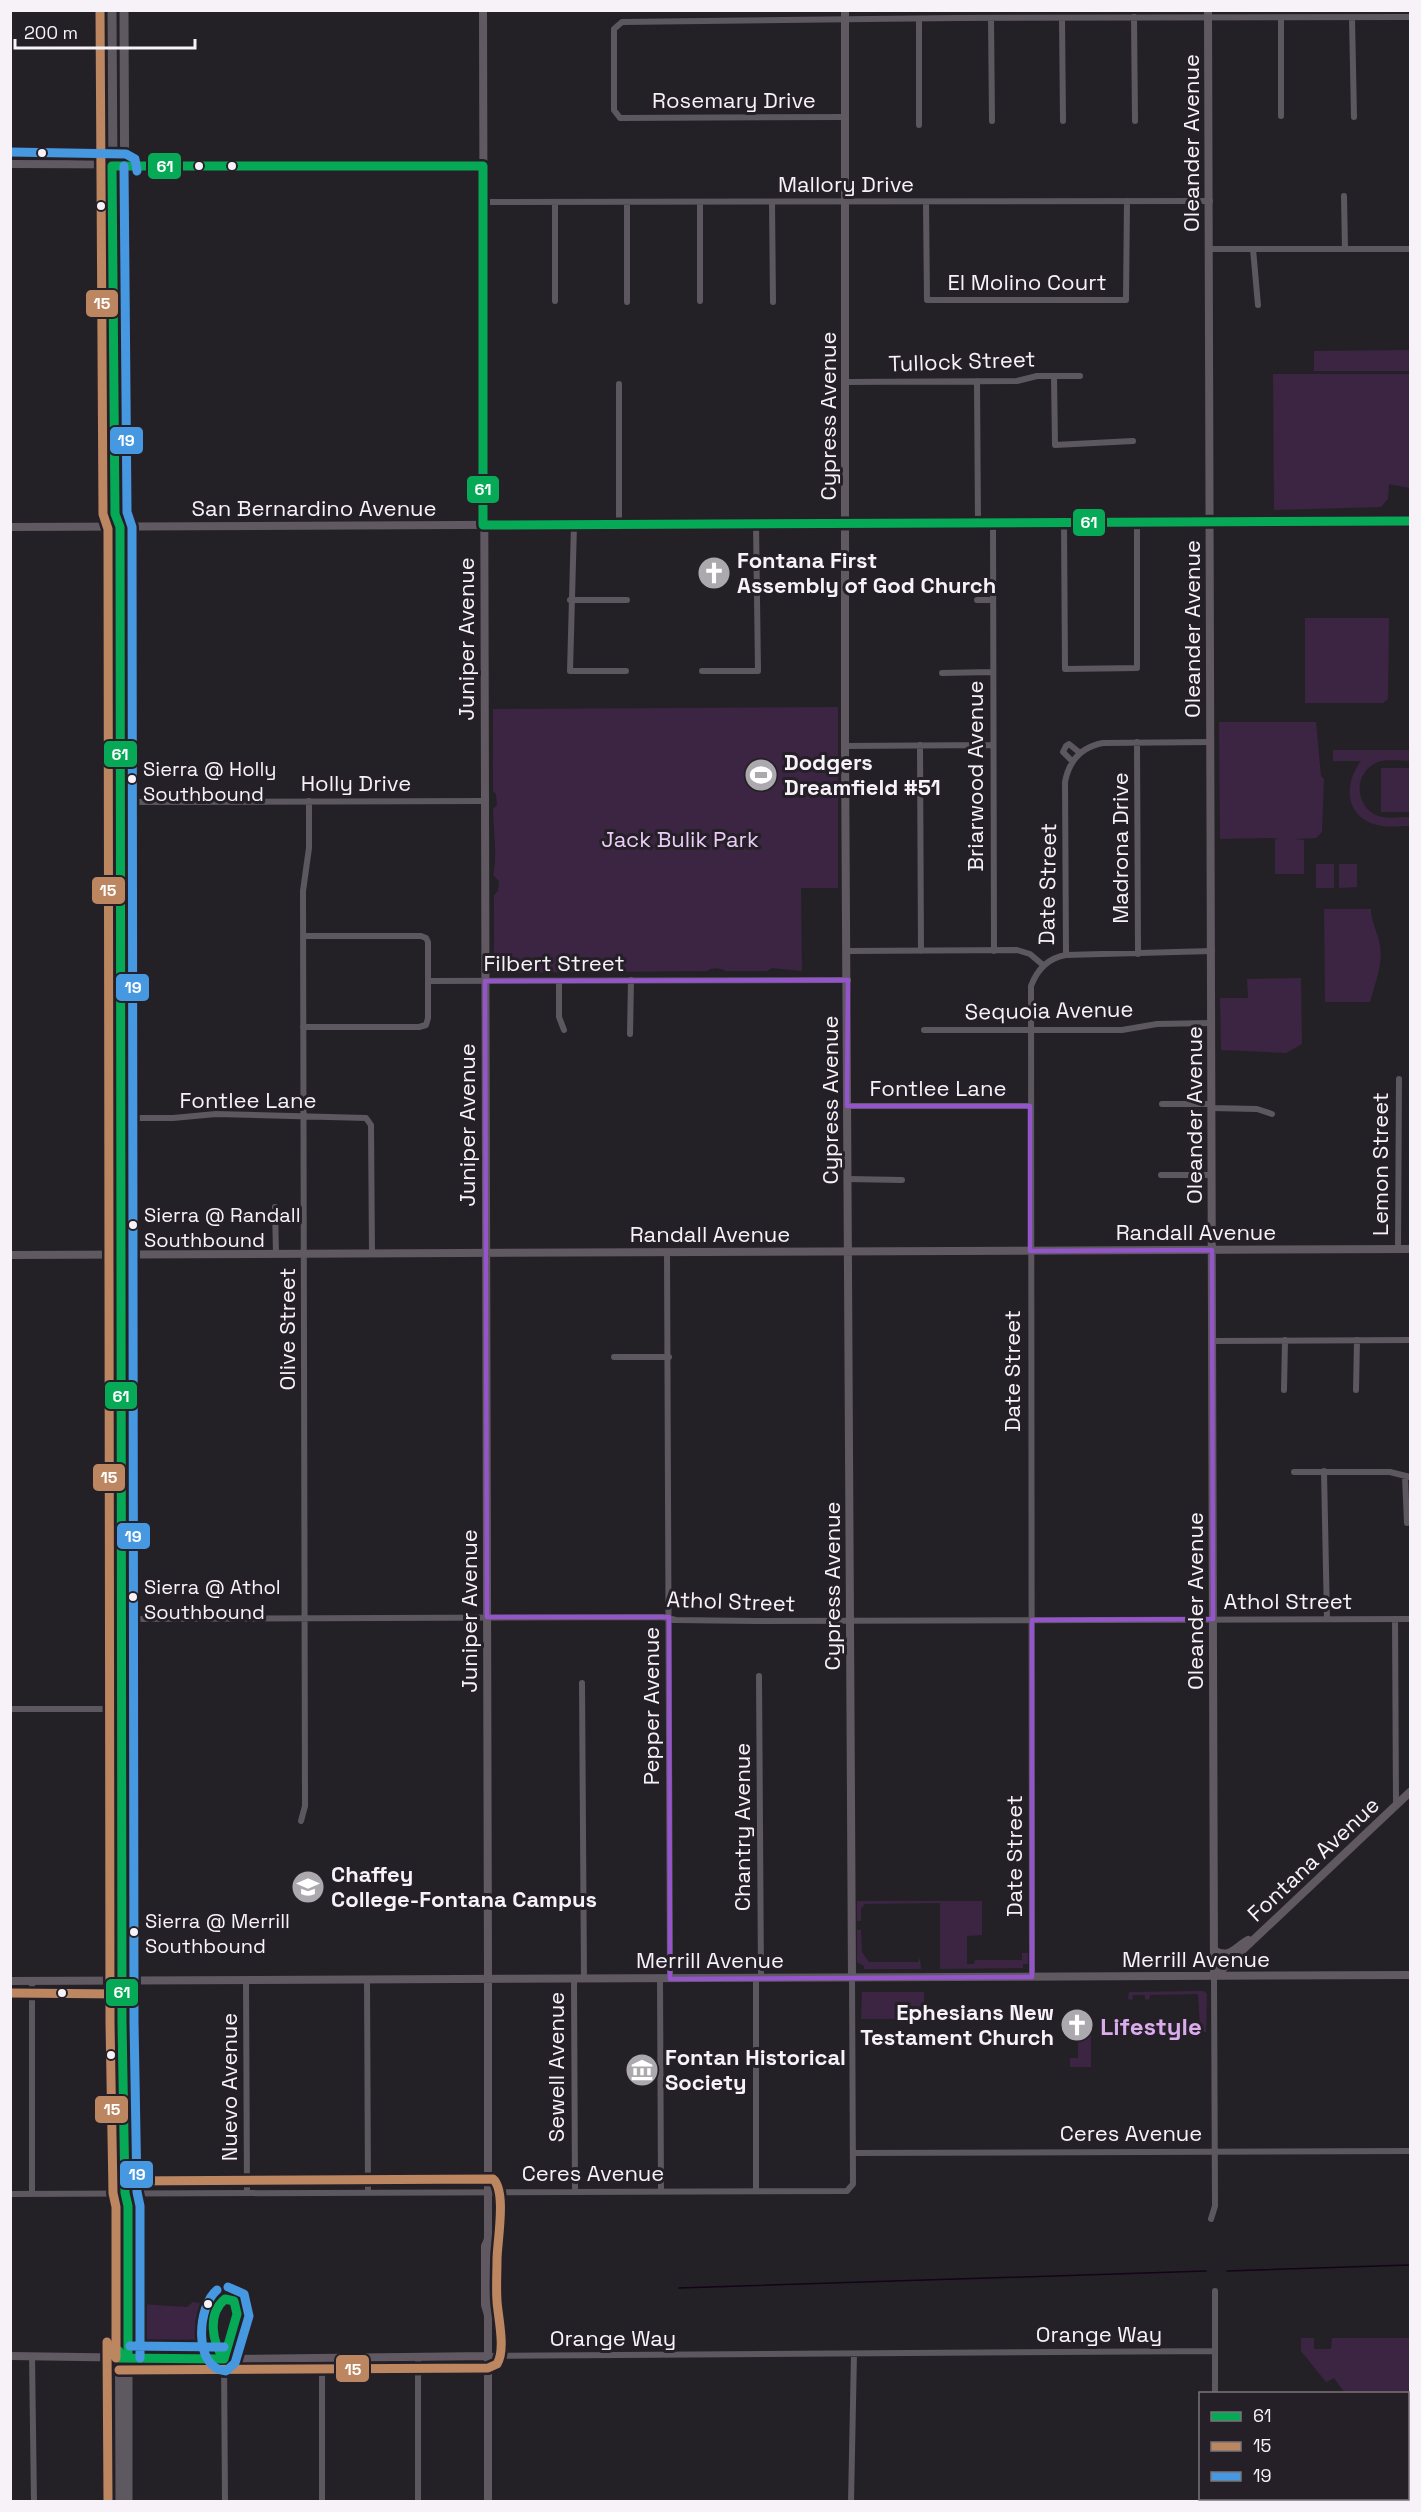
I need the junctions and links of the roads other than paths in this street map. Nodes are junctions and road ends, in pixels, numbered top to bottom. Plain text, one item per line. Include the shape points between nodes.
1 (112, 10) edge
2 (124, 10) edge
3 (483, 10) edge
4 (845, 10) edge
5 (1208, 14) edge
6 (1134, 17) junction
7 (1410, 17) edge
8 (991, 18) junction
9 (1062, 18) junction
10 (1281, 18) junction
11 (1352, 18) junction
12 (919, 19) junction
13 (845, 21) junction
14 (1281, 116) dead end
15 (845, 117) junction
16 (1354, 117) dead end
17 (992, 121) dead end
18 (1063, 121) dead end
19 (1135, 121) dead end
20 (919, 125) dead end
21 (10, 164) edge
22 (112, 166) junction
23 (125, 166) junction
24 (483, 166) junction
25 (1344, 196) dead end
26 (555, 201) junction
27 (627, 201) junction
28 (700, 201) junction
29 (772, 201) junction
30 (846, 201) junction
31 (1127, 201) junction
32 (1210, 201) junction
33 (482, 202) junction
34 (926, 202) junction
35 (1209, 249) junction
36 (1253, 249) junction
37 (1344, 249) junction
38 (1410, 249) edge
39 (555, 301) dead end
40 (700, 301) dead end
41 (627, 302) dead end
42 (773, 302) dead end
43 (1258, 305) dead end
44 (113, 325) junction
45 (1054, 376) junction
46 (1080, 376) dead end
47 (976, 381) junction
48 (846, 382) junction
49 (619, 384) dead end
50 (126, 388) junction
51 (1133, 441) dead end
52 (1410, 521) edge
53 (978, 522) junction
54 (993, 522) junction
55 (1209, 522) junction
56 (846, 523) junction
57 (1064, 523) junction
58 (1137, 523) junction
59 (756, 524) junction
60 (483, 525) junction
61 (574, 525) junction
62 (619, 525) junction
63 (10, 527) edge
64 (120, 527) junction
65 (570, 600) junction
66 (627, 600) dead end
67 (977, 600) dead end
68 (992, 600) junction
69 (626, 671) dead end
70 (702, 671) dead end
71 (992, 672) junction
72 (942, 673) dead end
73 (1137, 742) junction
74 (1210, 742) junction
75 (920, 745) junction
76 (992, 745) junction
77 (845, 746) junction
78 (1080, 753) junction
79 (1072, 760) junction
80 (309, 801) junction
81 (484, 801) junction
82 (120, 802) junction
83 (303, 936) junction
84 (848, 951) junction
85 (921, 951) junction
86 (994, 951) junction
87 (1212, 951) junction
88 (1138, 954) junction
89 (1066, 955) junction
90 (1043, 965) junction
91 (848, 980) junction
92 (429, 981) junction
93 (485, 981) junction
94 (559, 981) junction
95 (631, 981) junction
96 (1211, 1023) junction
97 (303, 1027) junction
98 (564, 1030) dead end
99 (924, 1030) dead end
100 (1030, 1030) junction
101 (630, 1034) dead end
102 (1399, 1079) dead end
103 (1162, 1104) dead end
104 (847, 1106) junction
105 (1030, 1106) junction
106 (1212, 1106) junction
107 (1272, 1114) dead end
108 (121, 1118) junction
109 (304, 1118) junction
110 (1161, 1175) dead end
111 (1212, 1175) junction
112 (848, 1179) junction
113 (902, 1180) dead end
114 (275, 1207) dead end
115 (1398, 1249) junction
116 (1410, 1249) edge
117 (1212, 1250) junction
118 (1030, 1251) junction
119 (668, 1252) junction
120 (848, 1252) junction
121 (486, 1253) junction
122 (276, 1254) junction
123 (304, 1254) junction
124 (372, 1254) junction
125 (10, 1255) edge
126 (122, 1255) junction
127 (1285, 1340) junction
128 (1357, 1340) junction
129 (1410, 1340) edge
130 (1212, 1341) junction
131 (614, 1357) dead end
132 (669, 1357) junction
133 (1284, 1390) dead end
134 (1356, 1390) dead end
135 (1294, 1472) dead end
136 (1324, 1472) junction
137 (1408, 1477) edge
138 (1407, 1523) dead end
139 (487, 1617) junction
140 (305, 1618) junction
141 (123, 1619) junction
142 (669, 1619) junction
143 (1213, 1619) junction
144 (1327, 1619) junction
145 (1395, 1619) junction
146 (1410, 1619) edge
147 (1032, 1620) junction
148 (850, 1621) junction
149 (759, 1676) dead end
150 (582, 1683) dead end
151 (10, 1709) edge
152 (123, 1709) junction
153 (1410, 1792) edge
154 (1396, 1805) junction
155 (301, 1821) dead end
156 (1254, 1939) junction
157 (1214, 1950) junction
158 (1410, 1975) edge
159 (1032, 1977) junction
160 (1214, 1977) junction
161 (758, 1978) junction
162 (852, 1978) junction
163 (574, 1979) junction
164 (584, 1979) junction
165 (660, 1979) junction
166 (670, 1979) junction
167 (367, 1980) junction
168 (488, 1980) junction
169 (10, 1981) edge
170 (32, 1981) junction
171 (246, 1981) junction
172 (123, 1982) junction
173 (1215, 2151) junction
174 (1410, 2151) edge
175 (852, 2153) junction
176 (850, 2189) joint
177 (487, 2190) junction
178 (369, 2191) junction
179 (575, 2191) junction
180 (662, 2191) junction
181 (756, 2191) junction
182 (247, 2192) junction
183 (124, 2193) junction
184 (10, 2194) edge
185 (32, 2194) junction
186 (1210, 2219) dead end
187 (1215, 2291) dead end
188 (1215, 2351) junction
189 (854, 2354) junction
190 (10, 2356) edge
191 (32, 2356) junction
192 (488, 2356) junction
193 (124, 2358) junction
194 (322, 2358) junction
195 (418, 2358) junction
196 (224, 2359) junction
197 (1215, 2392) edge
198 (34, 2502) edge
199 (120, 2502) edge
200 (128, 2502) edge
201 (225, 2502) edge
202 (322, 2502) edge
203 (418, 2502) edge
204 (488, 2502) edge
205 (851, 2502) edge

1 - 22 main road
2 - 23 main road
3 - 24 street, Juniper Avenue
4 - 13 street, Cypress Avenue
5 - 6 street
5 - 10 street
5 - 32 street, Oleander Avenue
6 - 9 street
6 - 19 street
7 - 11 street
8 - 9 street
8 - 12 street
8 - 17 street
9 - 18 street
10 - 11 street
10 - 14 street
11 - 16 street
12 - 13 street
12 - 20 street
13 - 15 street, Cypress Avenue
13 - 15 street, Rosemary Drive via 622,22 616,25 614,34 614,110 623,119
15 - 30 street, Cypress Avenue
21 - 22 street
22 - 23 street
22 - 44 main road
23 - 24 street
23 - 50 main road
24 - 33 street, Juniper Avenue
25 - 37 street
26 - 27 street, Mallory Drive
26 - 33 street, Mallory Drive
26 - 39 street
27 - 28 street, Mallory Drive
27 - 41 street
28 - 29 street, Mallory Drive
28 - 40 street
29 - 30 street, Mallory Drive
29 - 42 street
30 - 34 street, Mallory Drive
30 - 48 street, Cypress Avenue
31 - 32 street, Mallory Drive
31 - 34 street, Mallory Drive
31 - 34 street, El Molino Court via 1126,300 927,300
32 - 35 street, Oleander Avenue
33 - 60 street, Juniper Avenue
35 - 36 street
35 - 55 street, Oleander Avenue
36 - 37 street
36 - 43 street
37 - 38 street
44 - 50 main road via 120,326 120,372
44 - 64 main road via 115,514
45 - 46 street, Tullock Street
45 - 47 street, Tullock Street
45 - 51 street via 1055,444
47 - 48 street, Tullock Street
47 - 53 street
48 - 56 street, Cypress Avenue
49 - 62 street
50 - 64 main road via 126,514
52 - 55 street, San Bernardino Avenue
53 - 54 street, San Bernardino Avenue
53 - 56 street, San Bernardino Avenue
54 - 57 street, San Bernardino Avenue
54 - 68 street, Briarwood Avenue
55 - 58 street, San Bernardino Avenue
55 - 74 street, Oleander Avenue
56 - 59 street, San Bernardino Avenue
56 - 77 street, Cypress Avenue
57 - 58 street, San Bernardino Avenue
57 - 58 street via 1065,669 1137,668
59 - 62 street, San Bernardino Avenue
59 - 70 street via 758,671
60 - 61 street, San Bernardino Avenue
60 - 64 street, San Bernardino Avenue
60 - 81 street, Juniper Avenue
61 - 62 street, San Bernardino Avenue
61 - 65 street via 574,582
63 - 64 street, San Bernardino Avenue
64 - 82 main road
65 - 66 street
65 - 69 street via 570,671
67 - 68 street
68 - 71 street, Briarwood Avenue
71 - 72 street
71 - 76 street, Briarwood Avenue
73 - 74 street
73 - 78 street via 1094,744
73 - 88 street, Madrona Drive
74 - 87 street, Oleander Avenue
75 - 76 street
75 - 77 street
75 - 85 street
76 - 86 street, Briarwood Avenue
77 - 84 street, Cypress Avenue
78 - 79 street
78 - 79 street via 1066,746 1063,752
79 - 89 street, Date Street via 1065,782
80 - 81 street, Holly Drive
80 - 82 street, Holly Drive
80 - 83 street, Olive Street
81 - 93 street, Juniper Avenue
82 - 108 main road
83 - 92 street via 424,936 428,942
83 - 97 street, Olive Street
84 - 85 street
84 - 91 street, Cypress Avenue
85 - 86 street
86 - 90 street via 1024,951
87 - 88 street
87 - 96 street, Oleander Avenue
88 - 89 street
89 - 90 street, Date Street
90 - 100 street, Date Street via 1031,987
91 - 95 street, Filbert Street
91 - 104 street, Cypress Avenue
92 - 93 street, Filbert Street
92 - 97 street via 428,1018 423,1026
93 - 94 street, Filbert Street
93 - 121 street, Juniper Avenue
94 - 95 street, Filbert Street
94 - 98 street via 559,1017
95 - 101 street
96 - 100 street, Sequoia Avenue via 1157,1024 1122,1030
96 - 106 street, Oleander Avenue
97 - 109 street, Olive Street
99 - 100 street, Sequoia Avenue
100 - 105 street, Date Street
102 - 115 street, Lemon Street
103 - 106 street
104 - 105 street, Fontlee Lane
104 - 112 street, Cypress Avenue
105 - 118 street, Date Street
106 - 107 street via 1257,1108
106 - 111 street, Oleander Avenue
108 - 109 street, Fontlee Lane via 210,1114
108 - 126 main road
109 - 123 street, Olive Street
109 - 124 street, Fontlee Lane via 369,1120
110 - 111 street
111 - 117 street, Oleander Avenue
112 - 113 street
112 - 120 street, Cypress Avenue
114 - 122 street
115 - 116 street, Randall Avenue
115 - 117 street, Randall Avenue
117 - 118 street, Randall Avenue
117 - 130 street, Oleander Avenue
118 - 120 street, Randall Avenue
118 - 147 street, Date Street
119 - 120 street, Randall Avenue
119 - 121 street, Randall Avenue
119 - 132 street, Pepper Avenue
120 - 148 street, Cypress Avenue
121 - 124 street, Randall Avenue
121 - 139 street, Juniper Avenue
122 - 123 street, Randall Avenue
122 - 126 street, Randall Avenue
123 - 124 street, Randall Avenue
123 - 140 street, Olive Street
125 - 126 street, Randall Avenue
126 - 141 main road
127 - 128 street
127 - 130 street
127 - 133 street
128 - 129 street
128 - 134 street
130 - 143 street, Oleander Avenue
131 - 132 street
132 - 142 street, Pepper Avenue
135 - 136 street
136 - 137 street via 1390,1472
136 - 144 street
137 - 138 street
139 - 140 street, Athol Street
139 - 142 street, Athol Street
139 - 168 street, Juniper Avenue
140 - 141 street, Athol Street
140 - 155 street, Olive Street via 305,1806
141 - 152 main road
142 - 148 street, Athol Street
142 - 166 street, Pepper Avenue
143 - 144 street, Athol Street
143 - 147 street, Athol Street
143 - 157 street, Oleander Avenue
144 - 145 street, Athol Street
145 - 146 street, Athol Street
145 - 154 street
147 - 148 street, Athol Street
147 - 159 street, Date Street
148 - 162 street, Cypress Avenue
149 - 161 street, Chantry Avenue
150 - 164 street, Sewell Avenue
151 - 152 street
152 - 172 main road
153 - 154 street, Fontana Avenue
154 - 156 street, Fontana Avenue
156 - 157 street via 1226,1955
156 - 160 street, Fontana Avenue
157 - 160 street, Oleander Avenue
158 - 160 street, Merrill Avenue
159 - 160 street, Merrill Avenue
159 - 162 street, Merrill Avenue
160 - 173 street, Oleander Avenue
161 - 162 street, Merrill Avenue
161 - 166 street, Merrill Avenue
161 - 181 street, Chantry Avenue
162 - 175 street, Cypress Avenue
163 - 164 street, Merrill Avenue
163 - 168 street, Merrill Avenue
163 - 179 street, Sewell Avenue
164 - 165 street, Merrill Avenue
165 - 166 street, Merrill Avenue
165 - 180 street
167 - 168 street, Merrill Avenue
167 - 171 street, Merrill Avenue
167 - 178 street
168 - 177 street, Juniper Avenue
169 - 170 street, Merrill Avenue
170 - 172 street, Merrill Avenue
170 - 185 street
171 - 172 street, Merrill Avenue
171 - 182 street, Nuevo Avenue
172 - 183 main road
173 - 174 street, Ceres Avenue
173 - 175 street, Ceres Avenue
173 - 186 street, Oleander Avenue via 1215,2205
175 - 176 street, Cypress Avenue
176 - 181 street, Ceres Avenue
177 - 178 street, Ceres Avenue
177 - 179 street, Ceres Avenue
177 - 192 street, Juniper Avenue
178 - 182 street, Ceres Avenue
179 - 180 street, Ceres Avenue
180 - 181 street, Ceres Avenue
182 - 183 street, Ceres Avenue
183 - 185 street, Ceres Avenue
183 - 193 main road via 128,2206
184 - 185 street, Ceres Avenue
187 - 188 street
188 - 189 street, Orange Way
188 - 197 street
189 - 192 street, Orange Way
189 - 205 street
190 - 191 street, Orange Way
191 - 193 street, Orange Way
191 - 198 street
192 - 195 street, Orange Way
192 - 204 street, Juniper Avenue
193 - 196 street, Orange Way
193 - 199 main road
193 - 200 main road
194 - 195 street, Orange Way
194 - 196 street, Orange Way
194 - 202 street
195 - 203 street
196 - 201 street

